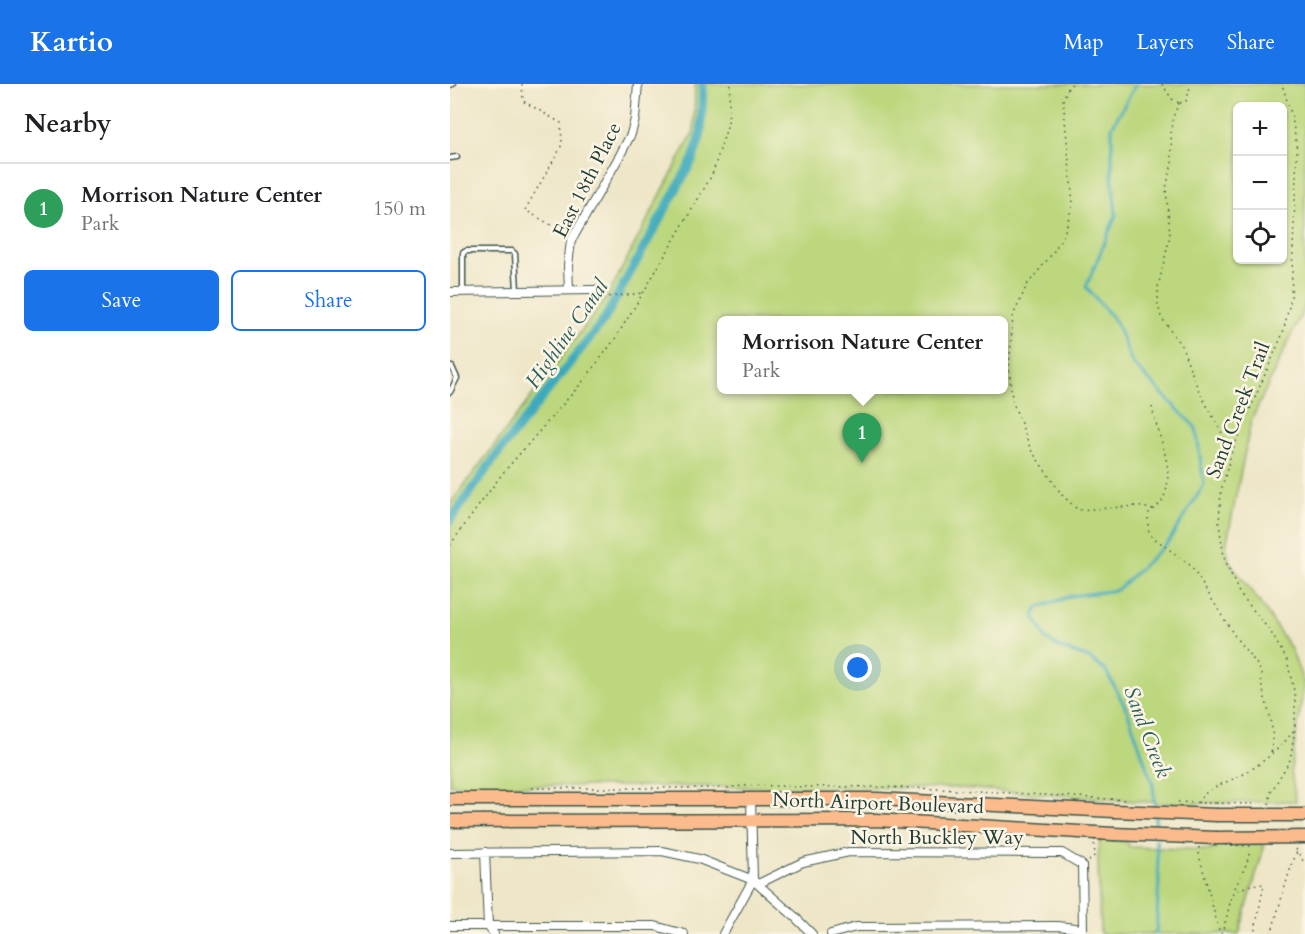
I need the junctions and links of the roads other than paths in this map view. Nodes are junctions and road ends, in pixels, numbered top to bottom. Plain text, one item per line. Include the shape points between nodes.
1 (638, 84) edge
2 (457, 157) dead end
3 (450, 158) edge
4 (569, 291) junction
5 (594, 291) road end
6 (450, 292) edge
7 (463, 292) junction
8 (517, 292) junction
9 (450, 367) edge
10 (450, 392) edge
11 (450, 799) edge
12 (751, 799) junction
13 (1305, 815) edge
14 (752, 819) junction
15 (450, 821) edge
16 (1305, 837) edge
17 (485, 852) junction
18 (450, 853) edge
19 (756, 882) junction
20 (450, 926) edge
21 (488, 926) junction
22 (1082, 932) edge
23 (494, 934) edge
24 (684, 934) edge
25 (723, 934) edge
26 (812, 934) edge
27 (831, 934) edge

1 - 4 street, East 18th Place via 631,134 571,241
2 - 3 lane
4 - 5 street
4 - 8 street
6 - 7 street
7 - 8 street
7 - 8 lane via 466,251 512,251
9 - 10 lane via 457,378
11 - 12 main road, North Airport Boulevard
12 - 13 main road, North Airport Boulevard, bridge via 877,799 1114,812 1217,809
12 - 14 street
14 - 15 main road, North Airport Boulevard
14 - 16 main road, North Airport Boulevard, bridge via 876,820 1217,838
14 - 19 street
17 - 18 street
17 - 19 street via 663,851 699,859
17 - 21 street
19 - 22 street, North Buckley Way via 803,862 849,852 1062,853 1082,866
19 - 25 street
19 - 26 street
20 - 21 street
21 - 23 street
21 - 24 street via 655,926
22 - 27 street via 1058,926 856,927

